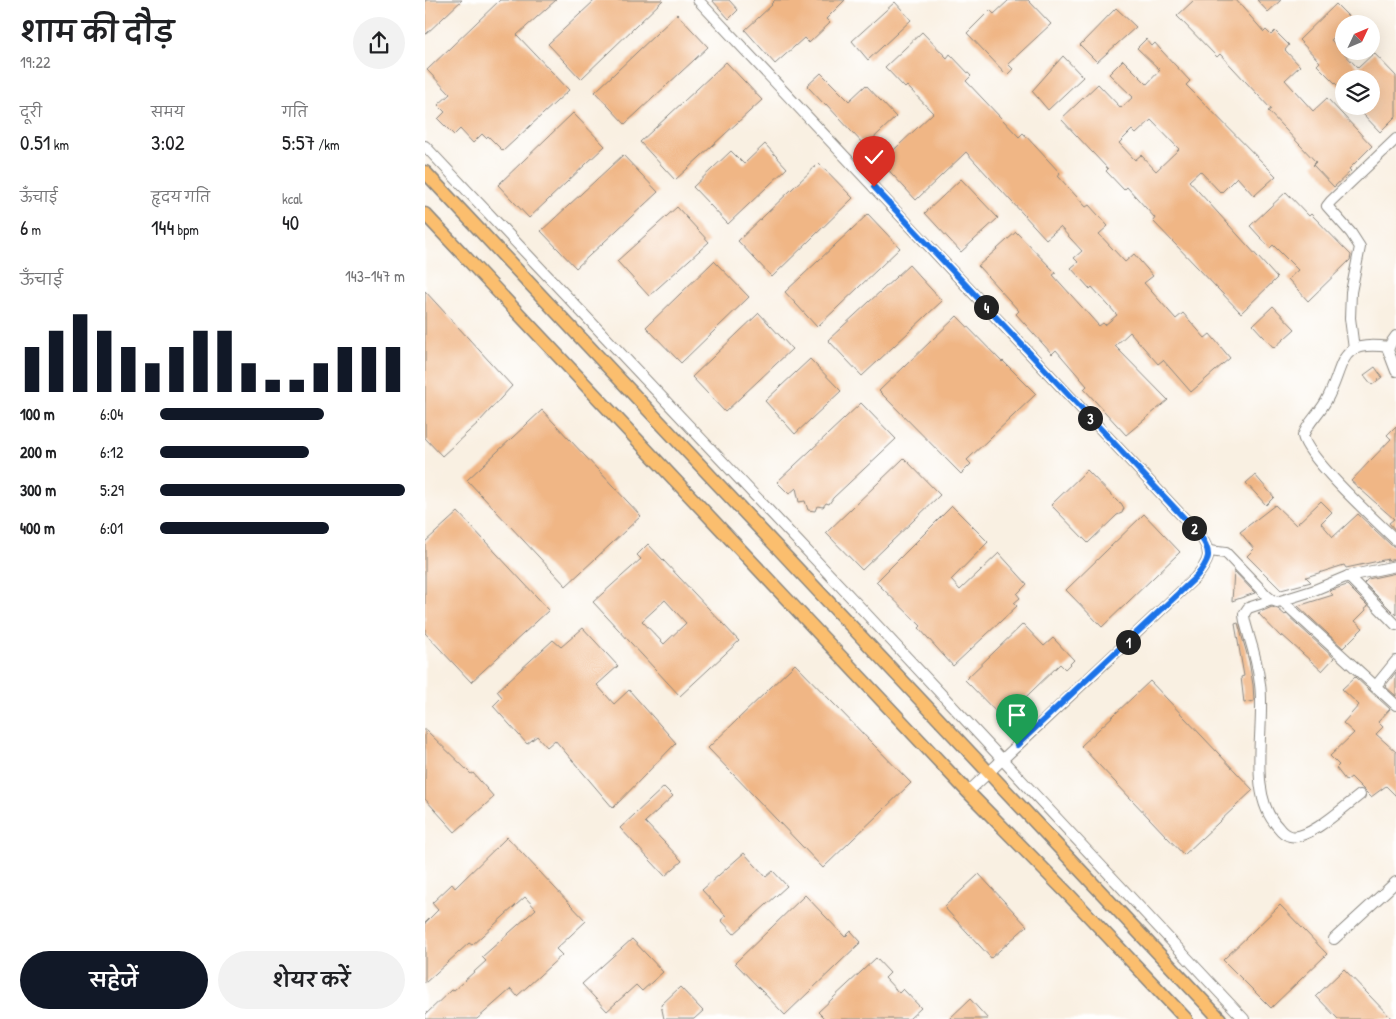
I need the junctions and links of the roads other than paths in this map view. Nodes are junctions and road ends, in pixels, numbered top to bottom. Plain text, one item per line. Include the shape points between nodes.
1 (698, 0) edge
2 (1396, 139) edge
3 (425, 146) edge
4 (425, 172) edge
5 (425, 214) edge
6 (1396, 336) edge
7 (1389, 347) junction
8 (1354, 349) junction
9 (1396, 371) edge
10 (1396, 540) edge
11 (1209, 551) junction
12 (1396, 566) edge
13 (1348, 576) junction
14 (1277, 601) junction
15 (1396, 625) edge
16 (1396, 661) edge
17 (1375, 687) junction
18 (1396, 705) edge
19 (1001, 760) junction
20 (989, 771) junction
21 (968, 792) junction
22 (1360, 795) dead end
23 (1396, 882) edge
24 (1334, 940) dead end
25 (1186, 1019) edge
26 (1220, 1019) edge
27 (1244, 1019) edge

1 - 11 street via 1199,534
2 - 8 street via 1327,206 1360,247 1351,292
3 - 19 street
4 - 20 main road
5 - 21 main road
6 - 7 street
7 - 8 street via 1368,345
7 - 9 street
8 - 10 street via 1342,361 1326,401 1311,419 1303,436 1308,448 1343,488
11 - 14 street via 1226,553
11 - 19 street via 1204,568 1195,578
12 - 13 street
13 - 14 street
13 - 15 street
14 - 17 street
14 - 22 street via 1248,608 1244,614 1261,687 1260,767 1266,810 1283,833 1301,837
16 - 17 street
17 - 18 street
19 - 20 street
19 - 27 street
20 - 21 street
20 - 26 main road
21 - 25 main road
23 - 24 street

